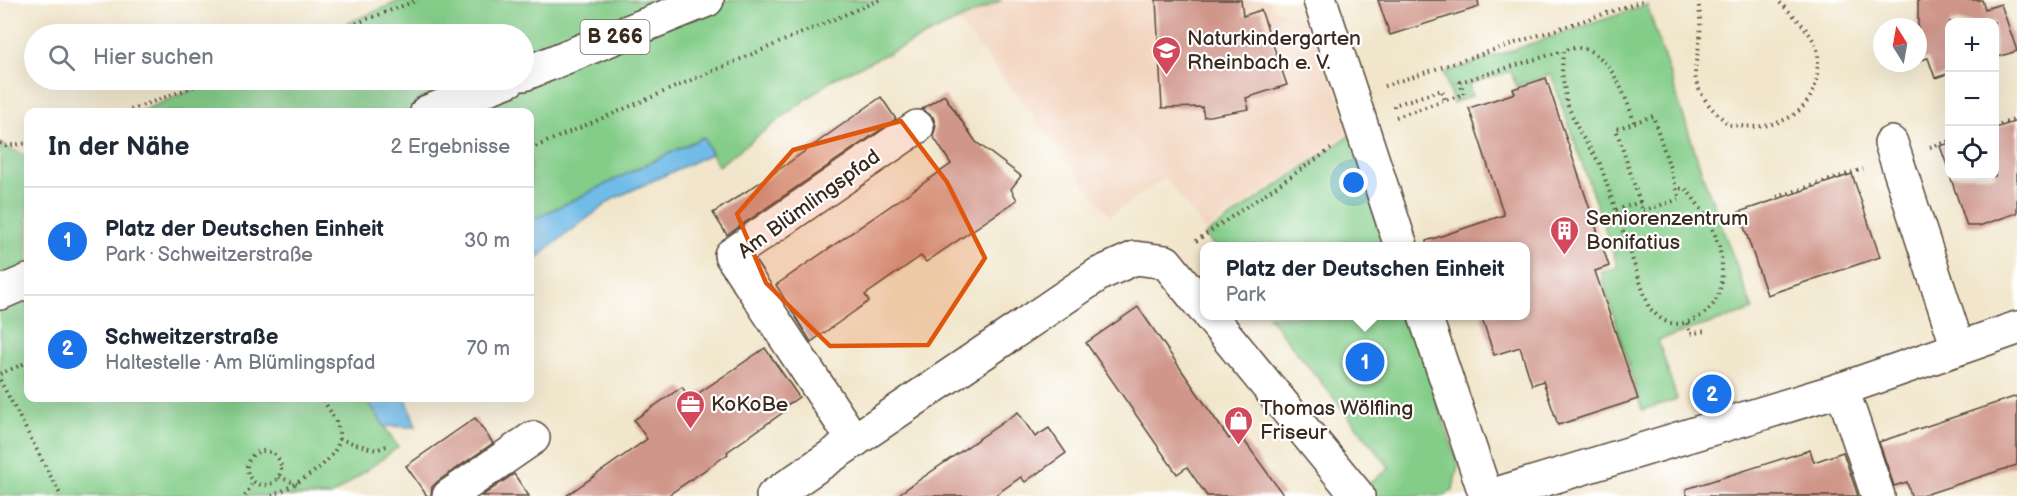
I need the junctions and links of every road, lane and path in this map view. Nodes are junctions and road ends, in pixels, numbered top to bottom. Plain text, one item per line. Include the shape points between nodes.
1 (418, 0) edge
2 (707, 0) edge
3 (879, 0) edge
4 (1320, 0) edge
5 (1646, 0) edge
6 (1698, 0) edge
7 (1777, 0) edge
8 (354, 24) edge
9 (1563, 51) junction
10 (534, 70) edge
11 (184, 90) edge
12 (483, 90) edge
13 (1352, 97) junction
14 (1445, 100) junction
15 (136, 108) edge
16 (437, 108) edge
17 (1397, 117) junction
18 (2017, 119) edge
19 (1634, 122) junction
20 (1999, 125) edge
21 (917, 127) dead end
22 (1361, 128) junction
23 (0, 143) edge
24 (1891, 143) dead end
25 (24, 144) edge
26 (534, 146) edge
27 (1676, 188) junction
28 (1640, 202) junction
29 (1616, 210) junction
30 (1400, 242) edge
31 (1166, 262) junction
32 (24, 283) edge
33 (0, 293) edge
34 (1200, 304) edge
35 (1214, 320) edge
36 (1427, 320) edge
37 (1687, 323) junction
38 (2017, 328) edge
39 (1705, 331) dead end
40 (1958, 348) junction
41 (24, 364) edge
42 (0, 374) edge
43 (0, 381) edge
44 (1842, 389) junction
45 (324, 402) edge
46 (533, 438) dead end
47 (339, 439) junction
48 (854, 441) junction
49 (389, 445) dead end
50 (279, 477) junction
51 (253, 482) junction
52 (297, 484) junction
53 (61, 496) edge
54 (245, 496) edge
55 (272, 496) edge
56 (449, 496) edge
57 (773, 496) edge
58 (1358, 496) edge
59 (1488, 496) edge
60 (1878, 496) edge

1 - 8 path
2 - 10 street, B 266
3 - 26 path
4 - 13 street
5 - 13 path
6 - 7 path via 1701,28 1694,67 1698,88 1729,125 1760,127 1790,118 1805,107 1816,84 1819,55 1815,42
9 - 14 path via 1460,82 1464,94
9 - 19 path via 1574,47 1589,50 1610,68
9 - 29 path via 1567,104 1600,164
11 - 15 path
12 - 16 street
13 - 22 street
14 - 17 path
14 - 17 path via 1442,90 1394,105
17 - 22 path
18 - 20 path
19 - 27 path via 1653,116
19 - 28 path via 1616,129
21 - 48 street, Am Blümlingspfad via 731,255
22 - 30 street
22 - 31 path
23 - 25 path
24 - 40 street
27 - 28 path via 1680,199 1642,211
27 - 37 path via 1686,189 1700,206 1715,232 1722,264 1716,301
28 - 29 path
29 - 37 path via 1649,308 1661,320 1674,325
31 - 34 street
31 - 48 street via 1135,258 1100,274
32 - 33 street
35 - 58 street
36 - 59 street
37 - 39 path via 1690,334
38 - 40 street
40 - 44 street
41 - 42 path
43 - 53 path
44 - 59 street
44 - 60 street
45 - 47 path via 335,420
46 - 56 street
47 - 49 path via 376,450
47 - 52 path via 322,466
48 - 57 street
50 - 51 path via 264,486
50 - 51 path via 279,460 271,453 260,452 250,457 246,467
50 - 52 path
51 - 54 path
52 - 55 path

